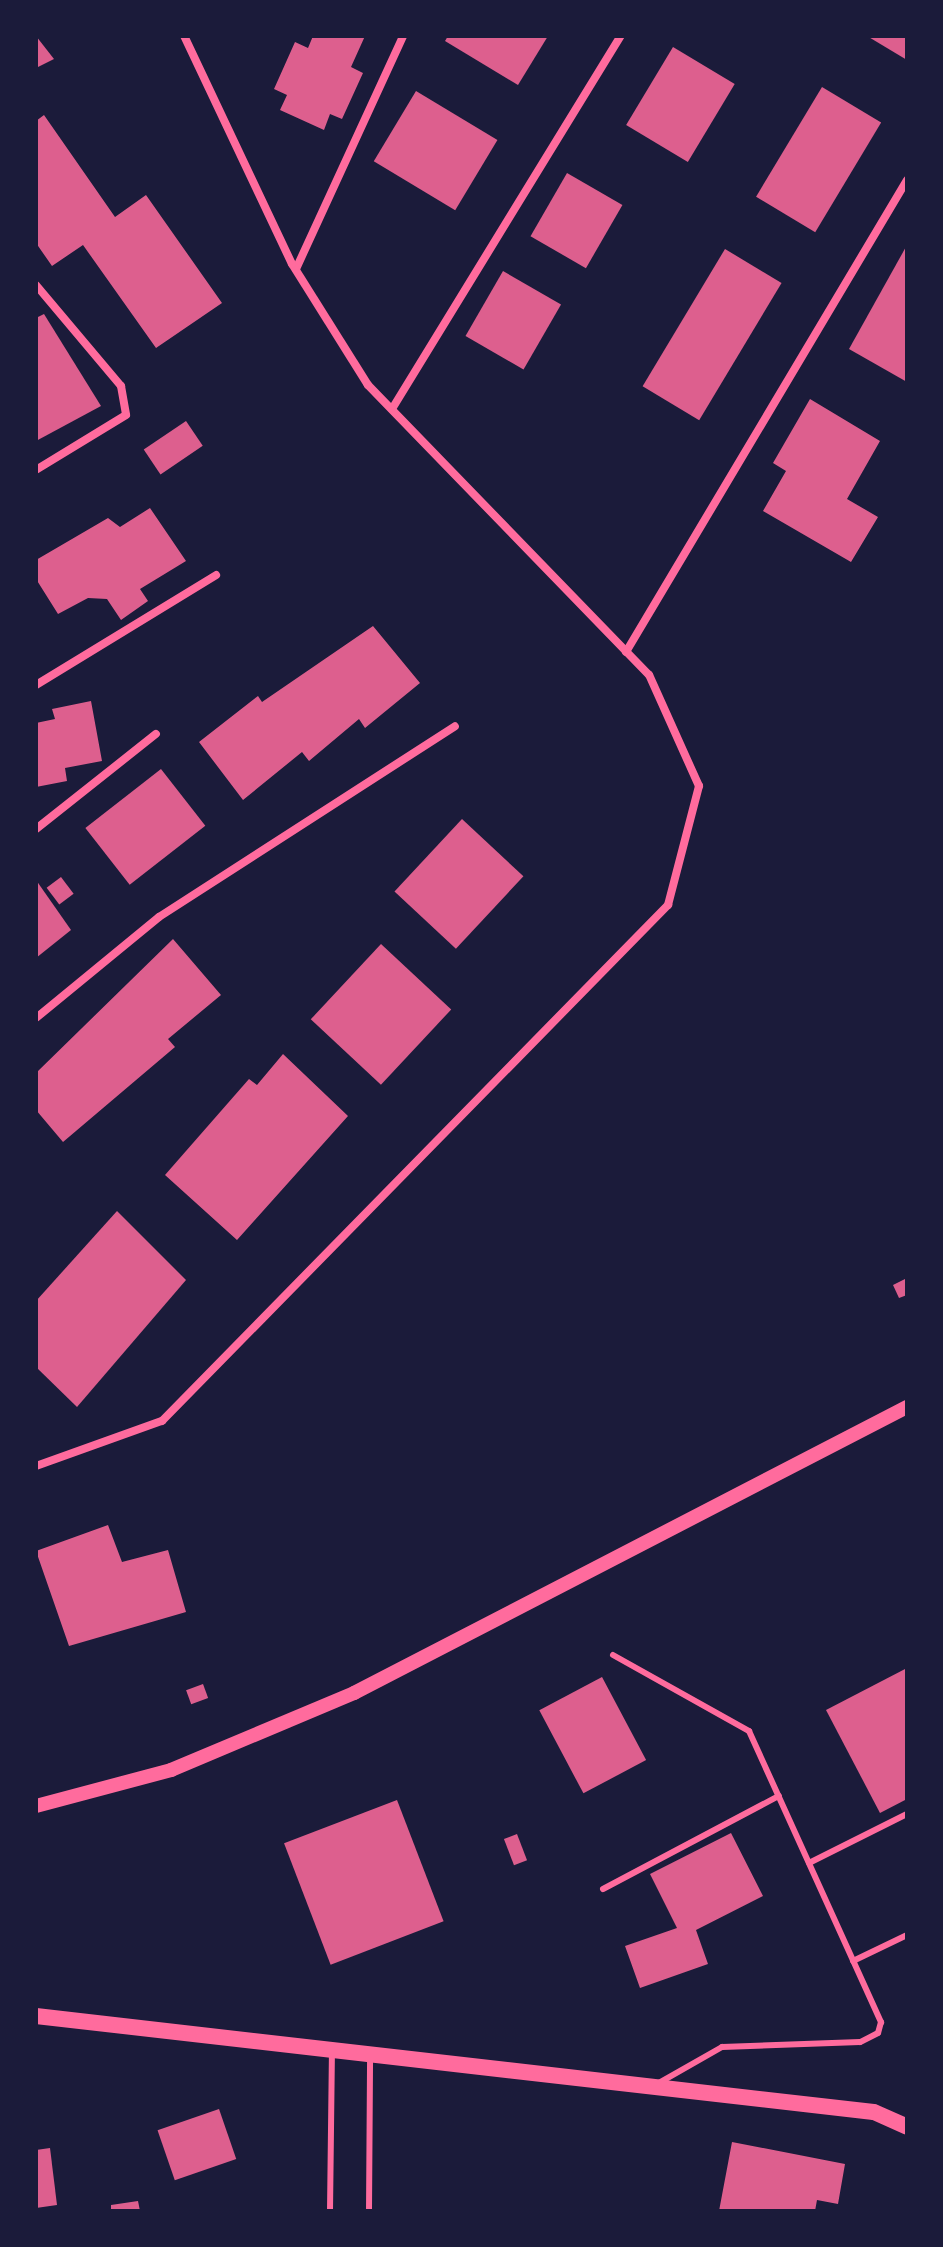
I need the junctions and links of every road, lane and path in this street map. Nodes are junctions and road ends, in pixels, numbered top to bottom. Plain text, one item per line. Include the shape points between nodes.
1 (184, 36) edge
2 (403, 36) edge
3 (621, 36) edge
4 (907, 180) edge
5 (296, 269) junction
6 (36, 285) edge
7 (392, 409) junction
8 (36, 470) edge
9 (216, 575) dead end
10 (626, 652) junction
11 (36, 685) edge
12 (455, 726) dead end
13 (156, 734) dead end
14 (36, 829) edge
15 (36, 1018) edge
16 (907, 1407) edge
17 (36, 1466) edge
18 (613, 1655) dead end
19 (779, 1796) junction
20 (36, 1806) edge
21 (907, 1814) edge
22 (809, 1863) junction
23 (603, 1889) dead end
24 (907, 1935) edge
25 (853, 1961) junction
26 (36, 2016) edge
27 (332, 2050) junction
28 (370, 2054) junction
29 (653, 2087) junction
30 (907, 2127) edge
31 (330, 2211) edge
32 (369, 2211) edge

1 - 5 street
2 - 5 street
3 - 7 street
4 - 10 street
5 - 7 street via 368,385
6 - 8 street via 121,386 126,415
7 - 10 street
9 - 11 street
10 - 17 street via 649,675 699,786 668,905 162,1421
12 - 15 street via 159,917
13 - 14 street
16 - 20 street via 354,1693 171,1770
18 - 19 lane via 749,1731
19 - 22 lane
19 - 23 lane
21 - 22 lane
22 - 25 lane
24 - 25 lane
25 - 29 lane via 881,2022 878,2033 860,2042 722,2047
26 - 27 main road
27 - 28 main road
27 - 31 lane
28 - 29 main road
28 - 32 lane
29 - 30 main road via 874,2112

